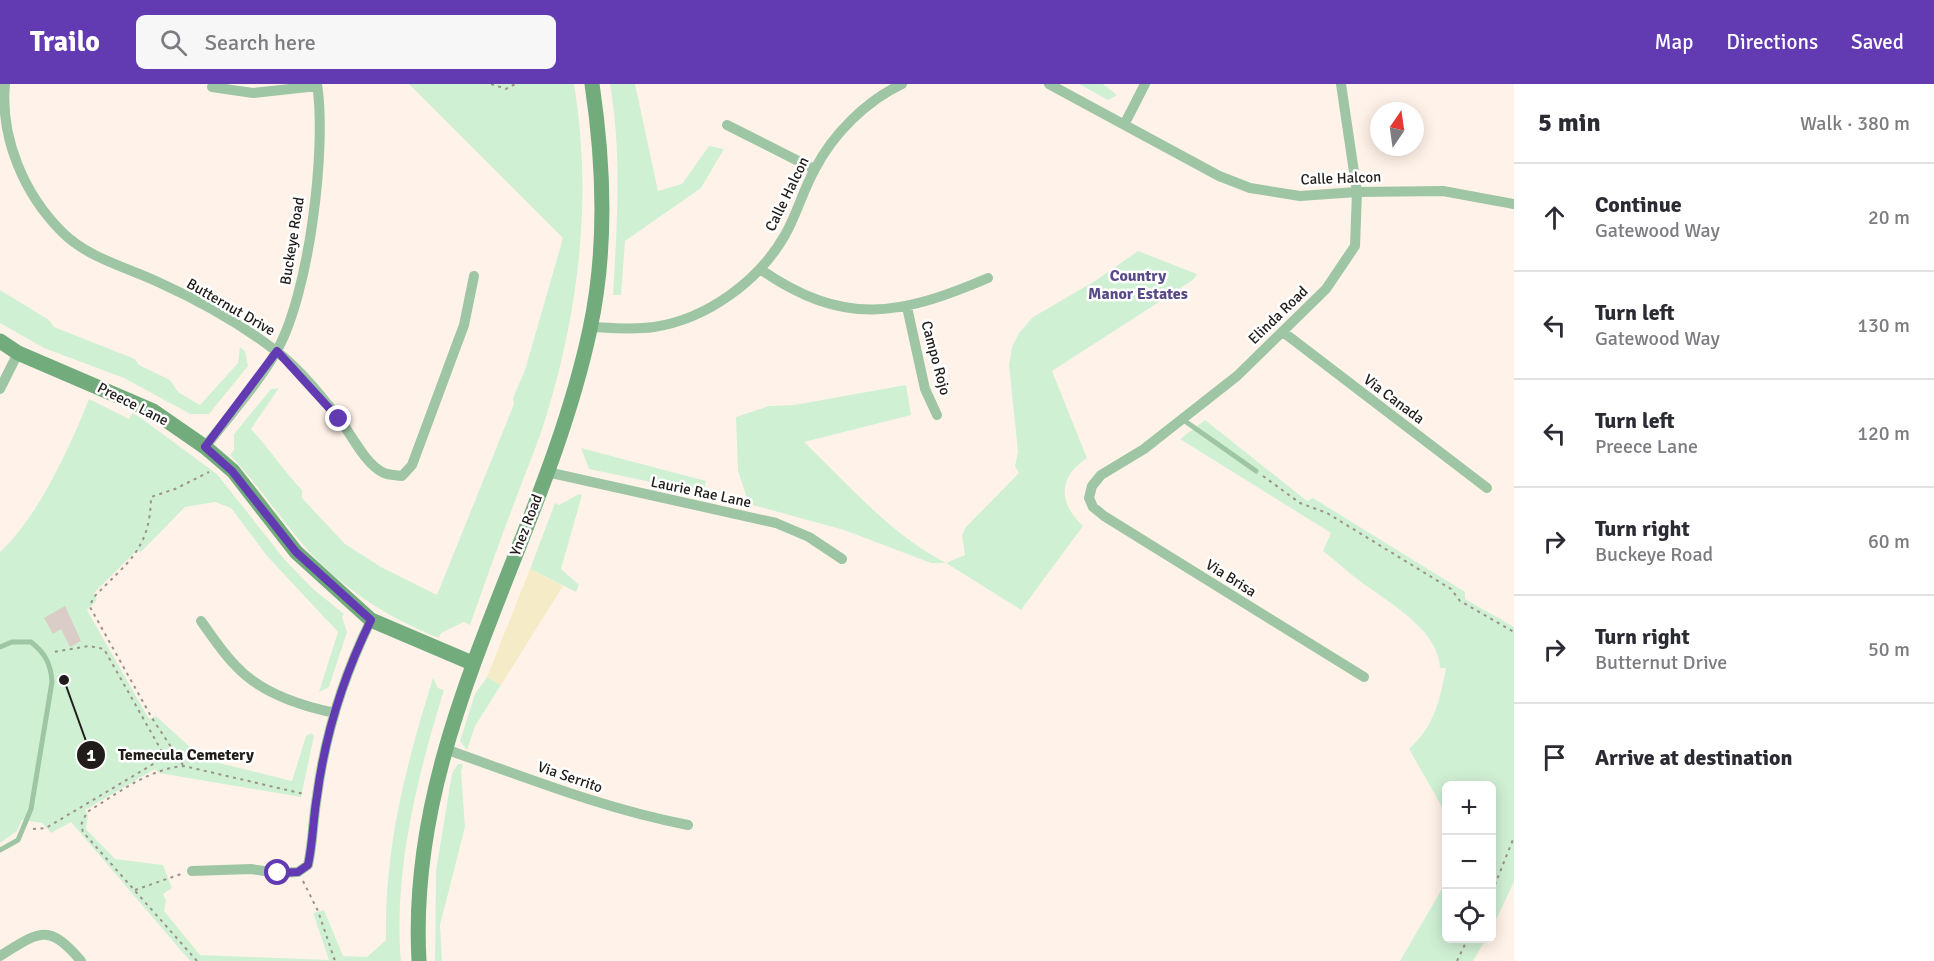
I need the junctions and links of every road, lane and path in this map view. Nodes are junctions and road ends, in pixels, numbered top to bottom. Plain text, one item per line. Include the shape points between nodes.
1 (5, 84) edge
2 (491, 84) edge
3 (515, 84) edge
4 (592, 84) edge
5 (902, 84) edge
6 (1049, 84) edge
7 (1145, 84) edge
8 (1341, 84) edge
9 (317, 85) edge
10 (212, 87) dead end
11 (1125, 123) junction
12 (727, 125) dead end
13 (814, 169) junction
14 (1357, 192) junction
15 (1514, 204) edge
16 (760, 269) junction
17 (474, 276) dead end
18 (988, 278) dead end
19 (907, 307) junction
20 (591, 327) junction
21 (1283, 333) junction
22 (0, 341) edge
23 (277, 351) junction
24 (18, 353) junction
25 (0, 389) edge
26 (937, 415) dead end
27 (1182, 419) junction
28 (205, 447) junction
29 (1256, 471) joint
30 (209, 472) dead end
31 (547, 472) junction
32 (1487, 488) dead end
33 (1089, 498) joint
34 (842, 559) dead end
35 (371, 620) junction
36 (201, 621) dead end
37 (1514, 632) edge
38 (0, 647) edge
39 (45, 655) junction
40 (472, 663) junction
41 (1364, 677) dead end
42 (335, 713) junction
43 (445, 749) junction
44 (184, 766) junction
45 (304, 794) dead end
46 (688, 825) dead end
47 (25, 828) junction
48 (1514, 837) edge
49 (0, 850) edge
50 (192, 871) joint
51 (298, 872) junction
52 (1492, 889) edge
53 (135, 890) junction
54 (1466, 943) edge
55 (0, 956) edge
56 (81, 961) edge
57 (197, 961) edge
58 (335, 961) edge
59 (418, 961) edge
60 (1457, 961) edge

1 - 23 street, Butternut Drive via 7,125 19,168 36,201 63,234 112,264 158,282 218,314
2 - 3 path via 506,89
4 - 20 main road, Ynez Road via 602,208
5 - 13 street, Calle Halcon via 884,93 836,136
6 - 11 street, Calle Halcon
7 - 11 street
8 - 14 street, Elinda Road
9 - 10 street via 253,93
9 - 23 street, Buckeye Road via 320,131 306,266
11 - 14 street, Calle Halcon via 1219,176 1250,188 1300,196
12 - 13 street
13 - 16 street, Calle Halcon via 785,236
14 - 15 street, Calle Halcon via 1443,191
14 - 21 street, Elinda Road via 1355,246 1326,289
16 - 19 street via 806,296 831,304 864,311
16 - 20 street, Calle Halcon via 727,297 696,315 657,327
17 - 23 street, Butternut Drive via 464,324 423,441 402,476 383,473 370,461 339,419
18 - 19 street
19 - 26 street, Campo Rojo via 925,389
20 - 31 main road, Ynez Road
21 - 27 street, Elinda Road
21 - 32 street, Via Canada
22 - 24 main road, Preece Lane
23 - 28 street, Buckeye Road
24 - 25 street
24 - 28 main road, Preece Lane via 153,411
27 - 29 lane
27 - 33 street, Elinda Road via 1144,449 1101,475
28 - 35 main road, Preece Lane via 232,471 296,552
29 - 37 path via 1300,503 1327,513 1451,589 1460,602
30 - 44 path via 151,497 148,531 139,551 93,598 90,607 152,718
31 - 34 street, Laurie Rae Lane via 776,523 809,537
31 - 40 main road, Ynez Road
33 - 41 street, Via Brisa via 1104,516
35 - 40 main road, Preece Lane
35 - 42 street
36 - 42 street via 236,667 258,683 286,699
38 - 39 lane via 12,642 31,642
39 - 47 lane via 52,682
39 - 47 path via 88,646 104,649 165,757 46,828
40 - 43 main road, Ynez Road
42 - 51 street via 318,786 311,853 308,865
43 - 46 street, Via Serrito via 579,798
43 - 59 main road, Ynez Road via 419,878
44 - 45 path
44 - 53 path via 157,770 87,812 82,819 83,832
47 - 49 lane via 18,840
48 - 52 path
50 - 51 street
50 - 53 path
51 - 58 path via 318,911
53 - 57 path
54 - 60 path
55 - 56 street via 44,933 67,944

